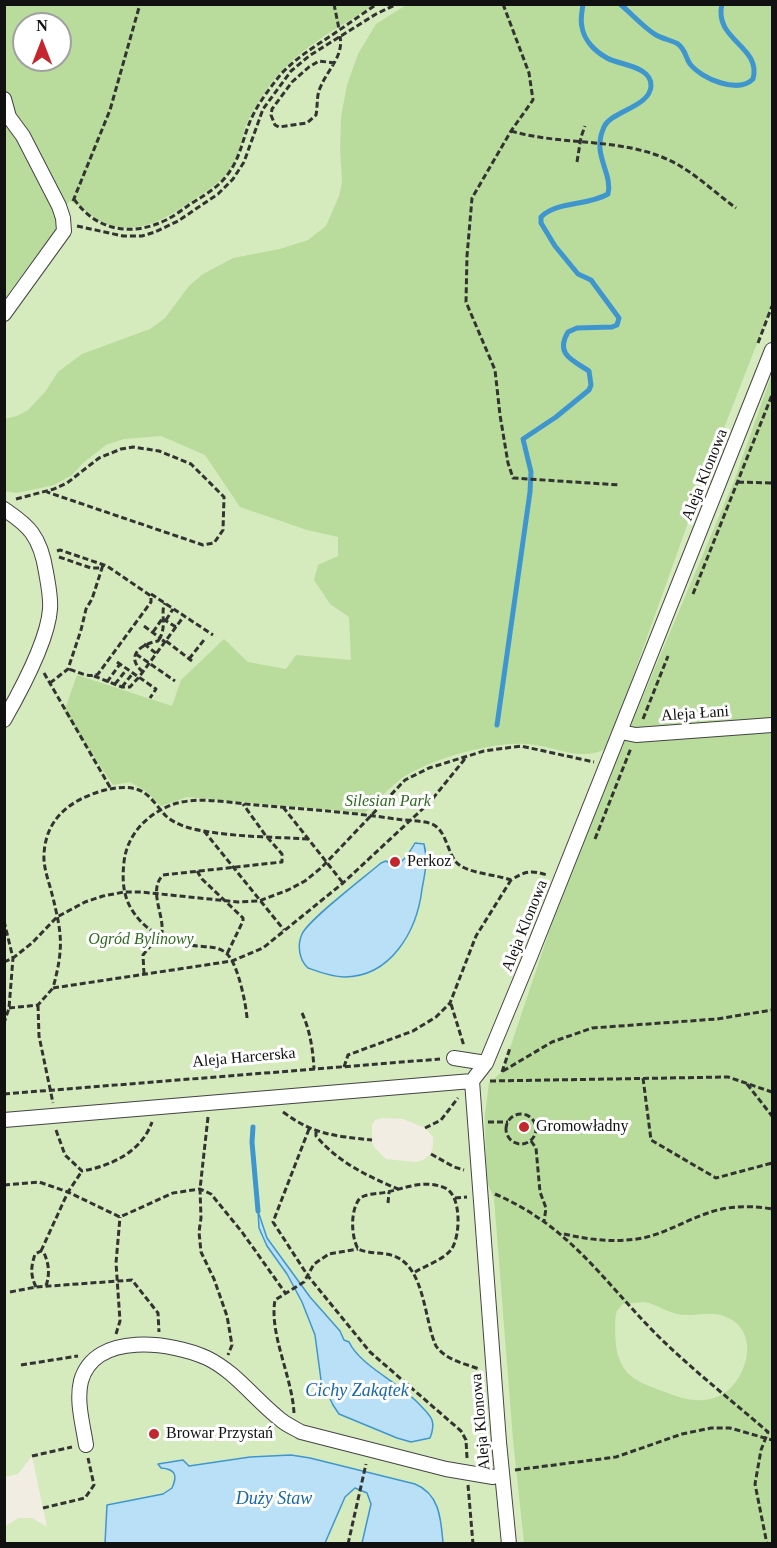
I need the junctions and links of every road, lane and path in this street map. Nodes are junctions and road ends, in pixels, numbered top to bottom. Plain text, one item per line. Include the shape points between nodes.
1 (140, 4) edge
2 (334, 4) edge
3 (377, 4) edge
4 (397, 4) edge
5 (503, 4) edge
6 (339, 30) junction
7 (340, 36) junction
8 (335, 63) junction
9 (4, 99) edge
10 (585, 126) dead end
11 (511, 131) junction
12 (581, 142) junction
13 (577, 162) dead end
14 (74, 199) junction
15 (736, 208) dead end
16 (63, 224) junction
17 (89, 227) dead end
18 (4, 314) edge
19 (772, 350) edge
20 (722, 477) junction
21 (772, 483) edge
22 (620, 485) dead end
23 (47, 492) junction
24 (8, 504) edge
25 (103, 567) junction
26 (149, 593) junction
27 (165, 603) junction
28 (173, 609) junction
29 (184, 616) junction
30 (164, 619) junction
31 (144, 626) dead end
32 (176, 627) junction
33 (153, 632) junction
34 (213, 635) dead end
35 (160, 638) junction
36 (204, 640) dead end
37 (165, 642) junction
38 (144, 644) junction
39 (179, 651) junction
40 (136, 654) junction
41 (157, 654) junction
42 (176, 656) dead end
43 (150, 663) junction
44 (127, 668) junction
45 (68, 669) junction
46 (143, 672) junction
47 (133, 673) junction
48 (94, 676) junction
49 (139, 677) junction
50 (175, 681) dead end
51 (107, 682) junction
52 (115, 684) junction
53 (122, 687) junction
54 (150, 698) dead end
55 (4, 720) edge
56 (772, 725) edge
57 (621, 732) junction
58 (465, 756) junction
59 (607, 766) junction
60 (111, 789) junction
61 (243, 804) junction
62 (283, 807) junction
63 (161, 809) junction
64 (370, 815) junction
65 (409, 821) junction
66 (204, 831) junction
67 (266, 836) junction
68 (308, 839) junction
69 (326, 861) junction
70 (233, 868) junction
71 (198, 871) junction
72 (547, 875) dead end
73 (511, 880) junction
74 (343, 883) junction
75 (124, 892) junction
76 (157, 893) junction
77 (224, 901) junction
78 (259, 901) junction
79 (57, 917) junction
80 (4, 921) edge
81 (285, 931) junction
82 (159, 936) junction
83 (227, 954) junction
84 (13, 958) junction
85 (232, 961) junction
86 (4, 962) edge
87 (144, 974) junction
88 (53, 988) junction
89 (450, 1003) junction
90 (38, 1005) junction
91 (9, 1008) junction
92 (772, 1010) edge
93 (303, 1012) dead end
94 (247, 1018) dead end
95 (4, 1023) edge
96 (454, 1058) joint
97 (479, 1062) junction
98 (344, 1067) junction
99 (314, 1069) junction
100 (254, 1074) junction
101 (643, 1078) junction
102 (472, 1081) junction
103 (254, 1083) dead end
104 (747, 1083) junction
105 (52, 1090) junction
106 (772, 1092) edge
107 (4, 1094) edge
108 (265, 1098) junction
109 (209, 1103) junction
110 (151, 1108) junction
111 (54, 1116) junction
112 (772, 1116) edge
113 (4, 1120) edge
114 (491, 1122) dead end
115 (508, 1122) junction
116 (425, 1128) dead end
117 (309, 1129) junction
118 (316, 1131) junction
119 (372, 1140) dead end
120 (531, 1141) junction
121 (431, 1154) dead end
122 (772, 1163) edge
123 (82, 1171) junction
124 (479, 1182) junction
125 (4, 1185) edge
126 (200, 1189) junction
127 (398, 1189) junction
128 (68, 1192) junction
129 (389, 1192) junction
130 (455, 1197) junction
131 (462, 1197) dead end
132 (388, 1203) dead end
133 (772, 1209) edge
134 (120, 1217) junction
135 (544, 1222) junction
136 (562, 1234) junction
137 (358, 1249) junction
138 (41, 1251) junction
139 (415, 1272) junction
140 (308, 1276) junction
141 (117, 1281) junction
142 (46, 1286) junction
143 (36, 1287) junction
144 (10, 1292) dead end
145 (286, 1294) junction
146 (159, 1334) dead end
147 (109, 1350) junction
148 (21, 1365) dead end
149 (221, 1367) junction
150 (483, 1370) dead end
151 (460, 1431) dead end
152 (301, 1432) junction
153 (765, 1438) junction
154 (772, 1440) edge
155 (86, 1445) dead end
156 (67, 1448) dead end
157 (32, 1456) dead end
158 (90, 1466) dead end
159 (365, 1473) dead end
160 (502, 1474) junction
161 (43, 1508) dead end
162 (348, 1544) edge
163 (509, 1544) edge
164 (767, 1544) edge

1 - 14 path via 110,110
2 - 6 path
3 - 6 path
4 - 7 path
5 - 11 path via 529,72 533,100
6 - 14 path via 294,61 270,89 249,122 238,159 224,180 169,219 141,228 113,228 90,218
7 - 8 path via 342,42
7 - 17 path via 291,71 274,92 259,117 244,162 218,194 178,221 142,236 123,236
8 - 8 path via 321,84 313,120 279,127 272,122 272,109 299,74 316,62
9 - 16 street via 9,117 23,136
10 - 12 path
11 - 12 path
11 - 22 path via 472,198 466,302 495,370 508,463 516,479
12 - 13 path
12 - 15 path via 653,154 682,167
14 - 16 path
16 - 18 street
19 - 20 street, Aleja Klonowa
20 - 21 path via 737,482
20 - 57 street, Aleja Klonowa
23 - 23 path via 114,451 133,447 159,452 191,464 219,490 225,500 223,530 214,543 203,545
23 - 24 path
24 - 55 street via 41,549 50,609 34,660
25 - 25 path via 60,550 53,552 91,568
25 - 26 path
25 - 45 path
26 - 27 path
26 - 48 path via 151,602
27 - 28 path
27 - 30 path
28 - 29 path
28 - 30 path
29 - 32 path
29 - 34 path
30 - 32 path
30 - 33 path
30 - 35 path
31 - 33 path
32 - 37 path
33 - 35 path
35 - 37 path
35 - 38 path
36 - 39 path via 191,660
37 - 39 path
37 - 41 path
38 - 40 path
38 - 41 path
39 - 42 path
40 - 43 path
40 - 46 path via 137,667
41 - 43 path
43 - 46 path
43 - 50 path
44 - 47 path
44 - 51 path via 119,663
44 - 52 path
45 - 48 path
45 - 60 path via 50,683
46 - 49 path
47 - 49 path
47 - 53 path
48 - 51 path
49 - 53 path via 130,687
49 - 54 path via 156,689
51 - 52 path
52 - 53 path
56 - 57 street, Aleja Łani via 636,735
57 - 59 street, Aleja Klonowa
58 - 59 path via 521,746
58 - 64 path via 405,780
58 - 65 path via 430,802
59 - 97 street, Aleja Klonowa
60 - 63 path via 139,789
60 - 79 path via 72,802 48,835 44,855
61 - 62 path
61 - 63 path via 190,801
61 - 67 path
62 - 64 path
62 - 68 path
63 - 66 path via 172,821
63 - 75 path via 138,828 127,848
64 - 65 path
64 - 69 path
65 - 73 path via 433,825 456,862 470,871
65 - 74 path
66 - 67 path
66 - 70 path
67 - 68 path
67 - 70 path via 282,854 282,862
68 - 69 path
69 - 74 path
69 - 78 path via 305,881
70 - 71 path
70 - 78 path
71 - 76 path via 163,875
71 - 77 path
72 - 73 path via 532,870
73 - 89 path via 476,936
74 - 81 path
75 - 76 path
75 - 79 path via 85,902
75 - 82 path via 134,913
76 - 77 path
76 - 82 path via 163,927
77 - 78 path
77 - 83 path via 243,918
78 - 81 path
79 - 84 path
79 - 88 path via 62,951
80 - 84 path
81 - 85 path via 263,948
82 - 83 path via 181,944 217,947
82 - 87 path via 143,956
83 - 85 path
84 - 86 path
84 - 91 path
85 - 87 path
85 - 94 path
87 - 88 path
88 - 90 path
89 - 97 path via 465,1046
89 - 98 path via 412,1031 348,1055
90 - 91 path
90 - 105 path via 39,1035
91 - 95 path
92 - 97 path via 717,1019 592,1028 552,1042 502,1072
93 - 99 path
96 - 97 street
96 - 98 path, Aleja Harcerska
97 - 102 street, Aleja Klonowa
98 - 99 path, Aleja Harcerska
99 - 100 path, Aleja Harcerska
100 - 103 path
100 - 105 path, Aleja Harcerska
101 - 102 path
101 - 104 path via 728,1077
101 - 122 path via 651,1140 716,1178
102 - 108 street
102 - 116 path via 441,1120
102 - 124 street, Aleja Klonowa
104 - 106 path
104 - 112 path
105 - 107 path, Aleja Harcerska
105 - 111 path
108 - 109 street
108 - 117 path
109 - 110 street
109 - 126 path
110 - 111 street
110 - 123 path via 152,1122 135,1149 96,1169
111 - 113 street
111 - 123 path via 65,1155
114 - 115 path
115 - 120 path via 510,1139 520,1144
115 - 120 path via 523,1114 533,1119 537,1131
117 - 118 path
117 - 140 path via 273,1222
118 - 119 path
118 - 127 path via 324,1145 351,1167
120 - 135 path via 536,1148 540,1192 546,1208
121 - 124 path via 470,1172
123 - 128 path
124 - 135 path
124 - 160 street, Aleja Klonowa
125 - 128 path via 39,1182
126 - 134 path via 173,1193
126 - 145 path via 218,1202
126 - 149 path via 201,1252 227,1316 232,1345
127 - 129 path
127 - 130 path via 416,1184 438,1186 447,1188
128 - 134 path
128 - 138 path
129 - 132 path
129 - 137 path via 365,1195 356,1202 353,1240
130 - 131 path
130 - 139 path via 459,1226 454,1245 447,1254
133 - 136 path via 722,1209 662,1232 628,1240 603,1241
134 - 141 path
135 - 136 path
136 - 153 path via 655,1333 768,1432
137 - 139 path via 393,1256
137 - 140 path via 329,1254 314,1264
138 - 142 path via 48,1262
138 - 143 path via 35,1254 31,1267
139 - 150 path via 436,1346 452,1360
140 - 145 path
140 - 151 path via 369,1352
141 - 142 path
141 - 146 path via 132,1280 153,1305 158,1313
141 - 147 path via 120,1321
142 - 143 path
143 - 144 path
145 - 152 path via 275,1300 273,1314
147 - 148 path
147 - 149 street via 135,1345 174,1348 207,1358
147 - 155 street via 87,1368 81,1381
149 - 152 street via 281,1420
152 - 160 street via 446,1469 493,1477
153 - 154 path
153 - 160 path via 730,1428 711,1428 616,1456
153 - 164 path via 755,1484
156 - 157 path
158 - 161 path via 94,1485 85,1498
159 - 162 path
160 - 163 street, Aleja Klonowa

